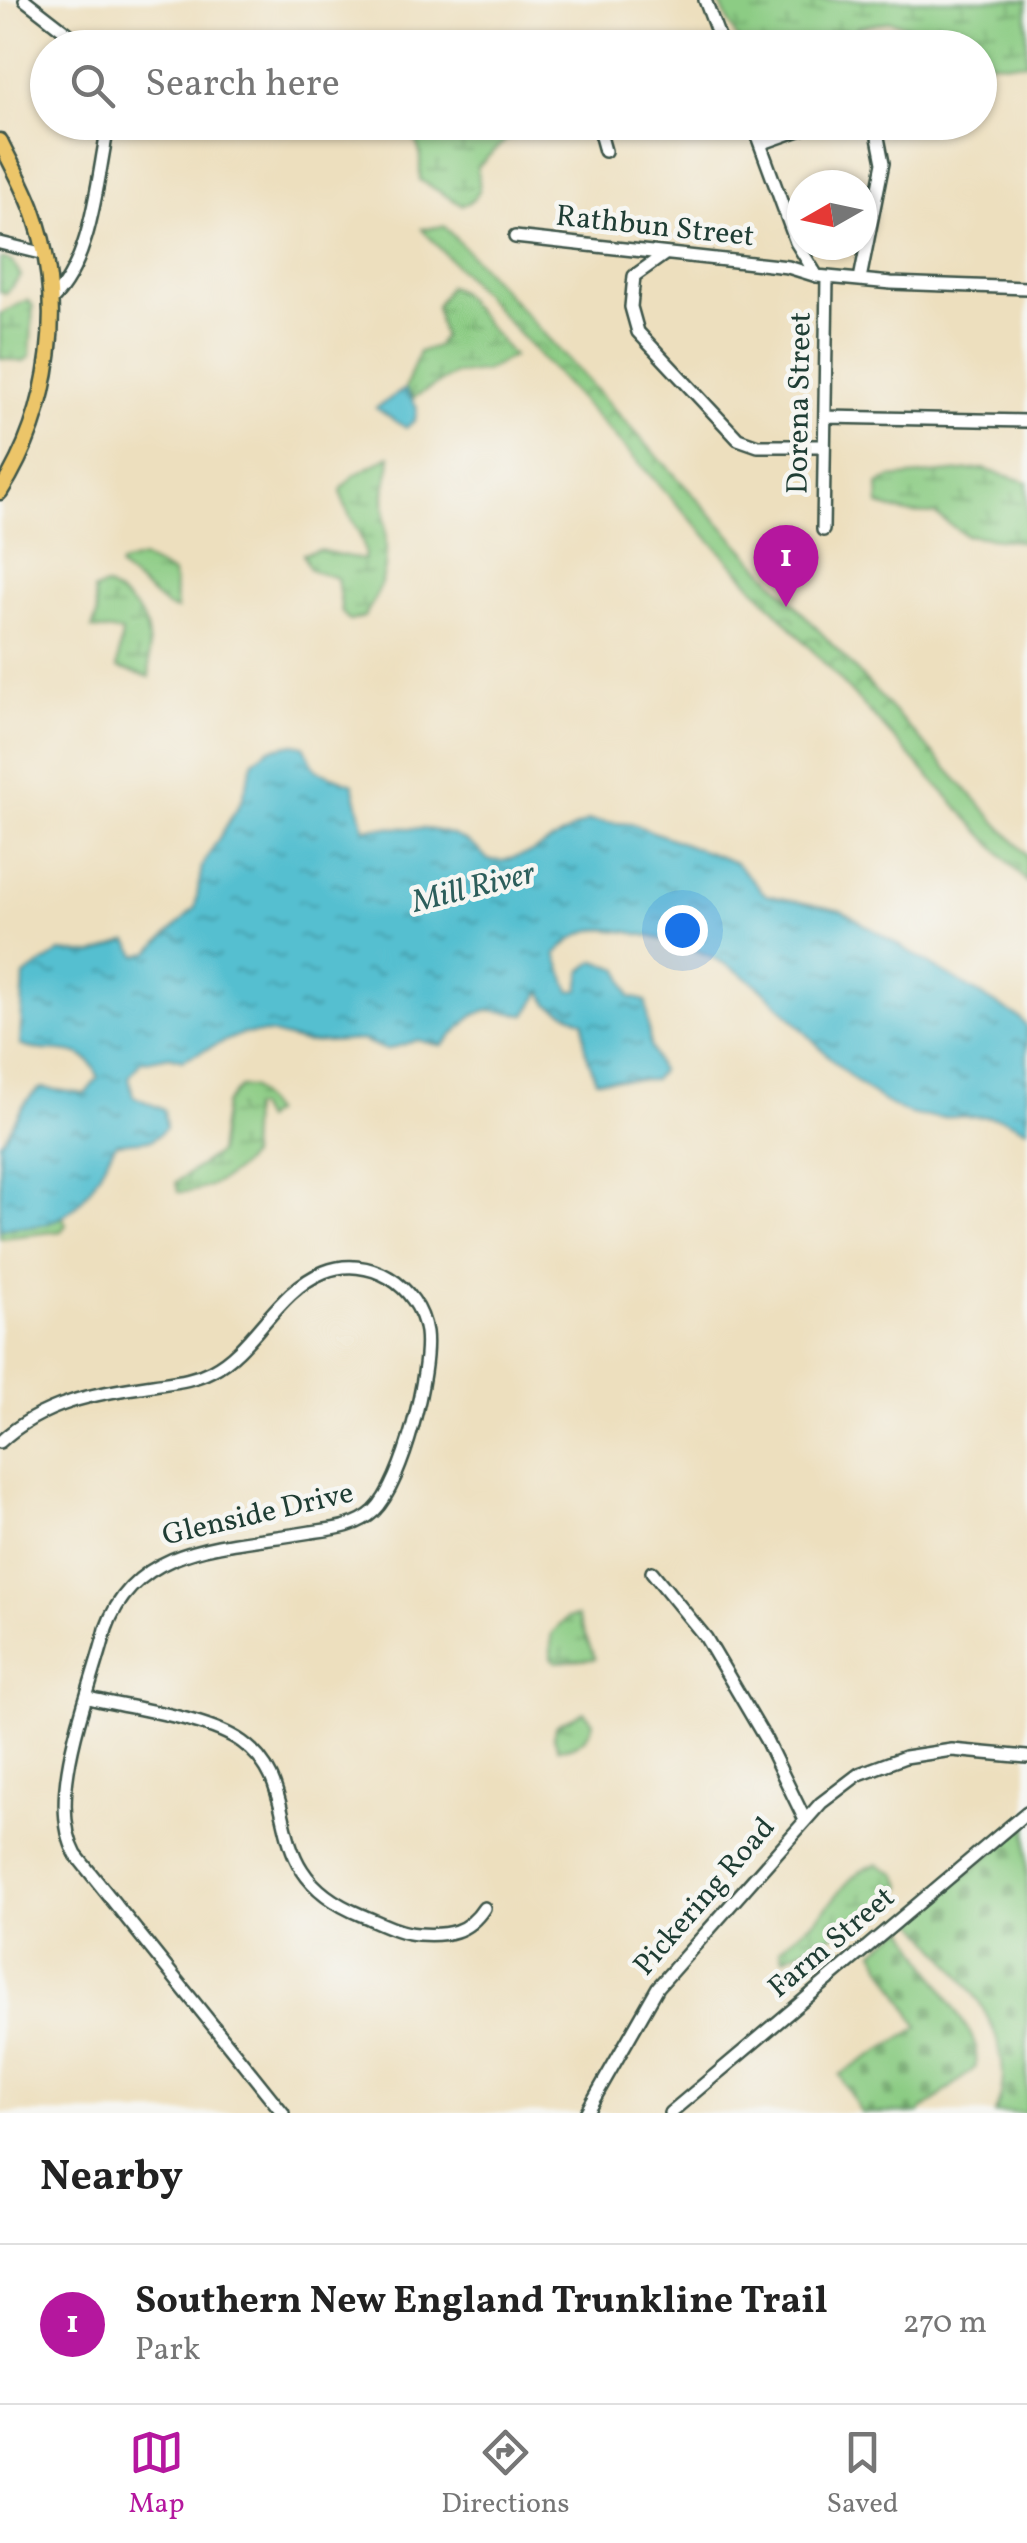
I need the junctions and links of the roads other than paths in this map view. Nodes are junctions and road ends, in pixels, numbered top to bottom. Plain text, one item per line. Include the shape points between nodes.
1 (25, 0) edge
2 (705, 0) edge
3 (64, 30) edge
4 (716, 30) edge
5 (105, 140) edge
6 (602, 140) edge
7 (759, 140) edge
8 (771, 140) edge
9 (879, 140) edge
10 (0, 141) edge
11 (760, 144) junction
12 (605, 151) dead end
13 (515, 237) dead end
14 (0, 243) edge
15 (45, 254) junction
16 (665, 254) junction
17 (822, 277) junction
18 (860, 279) junction
19 (1027, 288) edge
20 (51, 301) junction
21 (826, 417) junction
22 (1027, 421) edge
23 (824, 446) junction
24 (0, 492) edge
25 (822, 530) dead end
26 (0, 1442) edge
27 (652, 1572) dead end
28 (89, 1698) junction
29 (1027, 1757) edge
30 (1027, 1812) edge
31 (805, 1820) junction
32 (484, 1908) dead end
33 (282, 2113) edge
34 (586, 2113) edge
35 (670, 2113) edge

1 - 3 street
2 - 4 street
5 - 20 street via 81,247
6 - 12 street
7 - 11 street
8 - 11 street
9 - 18 street via 883,163
10 - 15 main road via 33,210
11 - 17 street via 796,242
13 - 16 street, Rathbun Street
14 - 15 street
15 - 20 main road
16 - 17 street, Rathbun Street
16 - 23 street via 634,276 632,314 646,342 738,439 758,446
17 - 18 street, Rathbun Street
17 - 21 street, Dorena Street
18 - 19 street, Rathbun Street
20 - 24 main road via 44,381
21 - 22 street
21 - 23 street, Dorena Street
23 - 25 street, Dorena Street
26 - 28 street, Glenside Drive via 72,1399 189,1380 215,1369 294,1290 341,1266 382,1272 414,1302 426,1328 426,1362 402,1461 385,1499 354,1524 197,1551 151,1567 114,1608
27 - 31 street, Pickering Road via 706,1638
28 - 32 street via 242,1741 278,1795 288,1846 303,1876 337,1906 403,1931 440,1935 464,1930
28 - 33 street, Glenside Drive via 62,1810 68,1842
29 - 31 street, Pickering Road via 952,1750 889,1761 859,1774
30 - 35 street, Farm Street
31 - 34 street, Pickering Road via 658,1988

